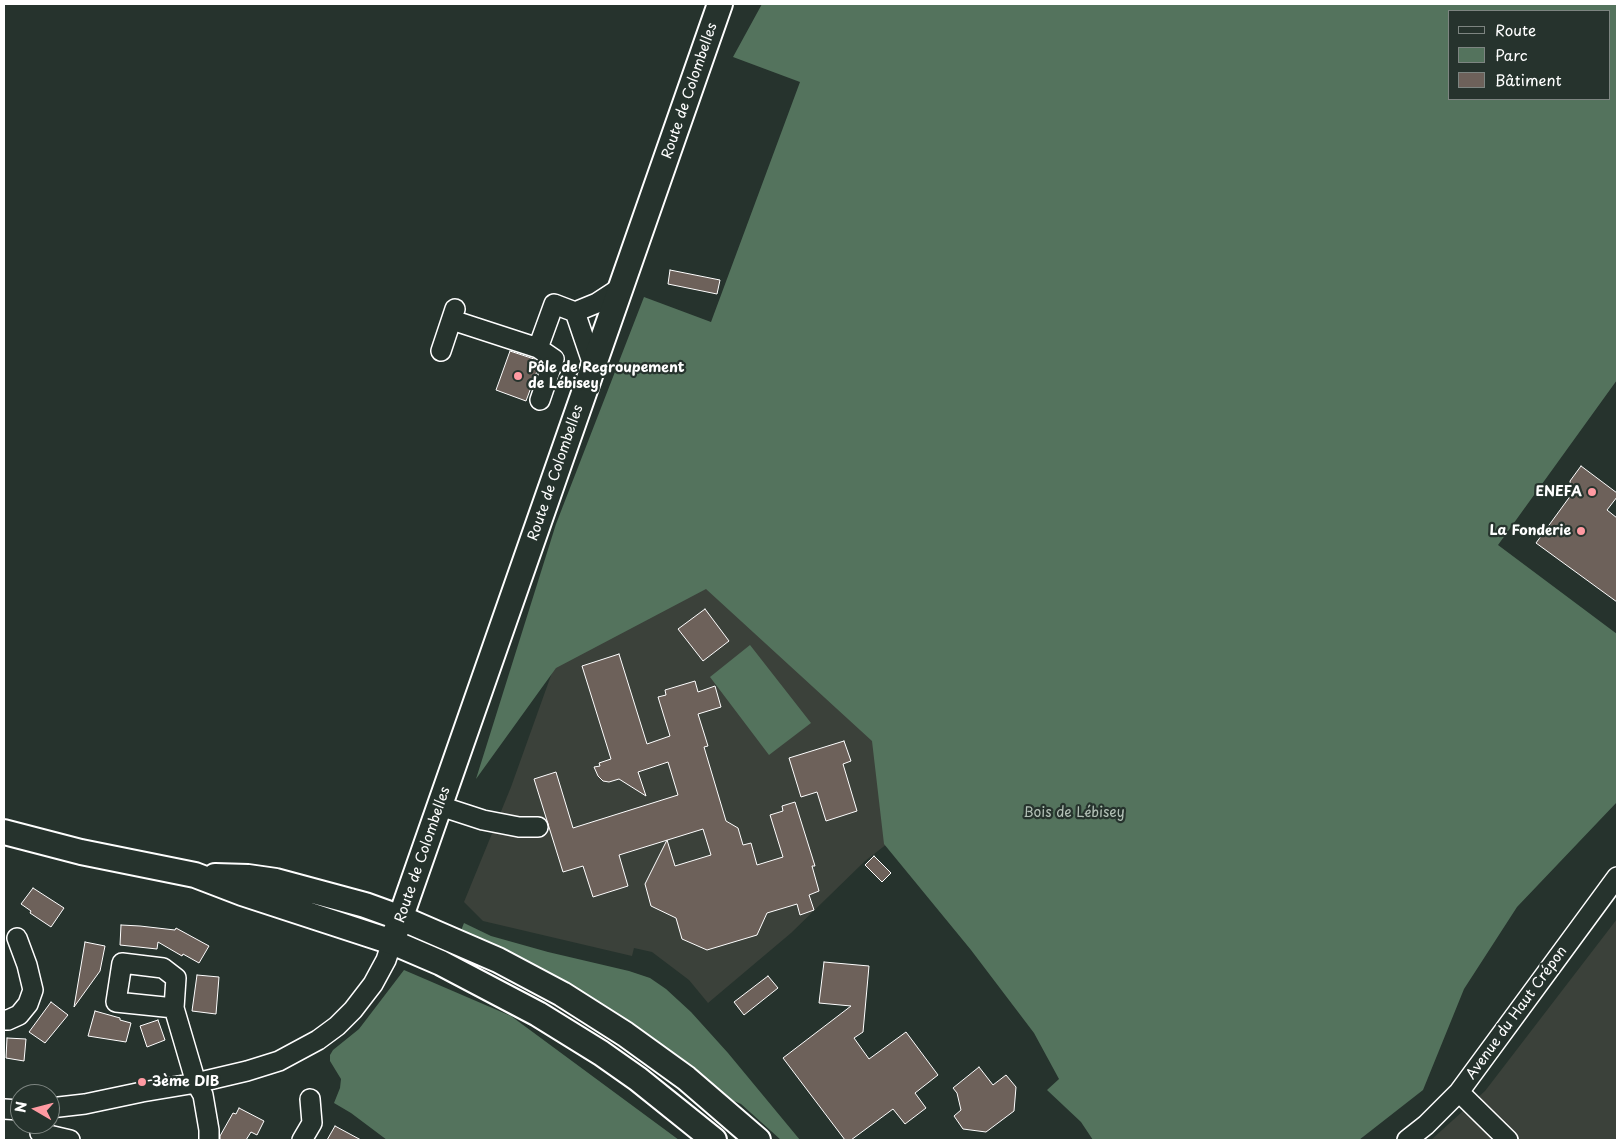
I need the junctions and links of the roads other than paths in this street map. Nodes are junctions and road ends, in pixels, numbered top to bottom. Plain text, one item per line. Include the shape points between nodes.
1 (720, 4) edge
2 (620, 288) junction
3 (575, 312) junction
4 (538, 348) junction
5 (441, 351) dead end
6 (593, 365) junction
7 (540, 400) dead end
8 (440, 806) junction
9 (538, 827) dead end
10 (4, 832) edge
11 (195, 875) junction
12 (1617, 877) edge
13 (401, 918) junction
14 (17, 938) dead end
15 (392, 942) junction
16 (174, 1008) dead end
17 (4, 1020) edge
18 (196, 1083) junction
19 (1459, 1092) junction
20 (310, 1099) dead end
21 (60, 1107) edge
22 (48, 1134) edge
23 (70, 1140) edge
24 (209, 1140) edge
25 (302, 1140) edge
26 (714, 1140) edge
27 (758, 1140) edge
28 (1407, 1140) edge
29 (1508, 1140) edge

1 - 2 main road, Route de Colombelles
2 - 3 street
2 - 6 main road, Route de Colombelles
3 - 4 street via 554,304
3 - 6 street
4 - 5 street via 453,314
4 - 7 street via 554,359
6 - 8 main road, Route de Colombelles
8 - 9 street via 483,820
8 - 13 main road, Route de Colombelles
10 - 11 main road
11 - 13 main road via 276,881
11 - 15 main road
12 - 19 street, Avenue du Haut Crépon
13 - 15 main road, Route de Colombelles
13 - 27 main road via 498,960 562,994 686,1078
14 - 17 street via 33,990 19,1015
15 - 18 street via 373,984 353,1010 328,1033 279,1061
15 - 26 main road via 473,979 571,1034 638,1079
16 - 18 street
18 - 21 street
18 - 24 street via 203,1095
19 - 28 street, Avenue du Haut Crépon
19 - 29 street
20 - 25 street via 312,1123
22 - 23 street

